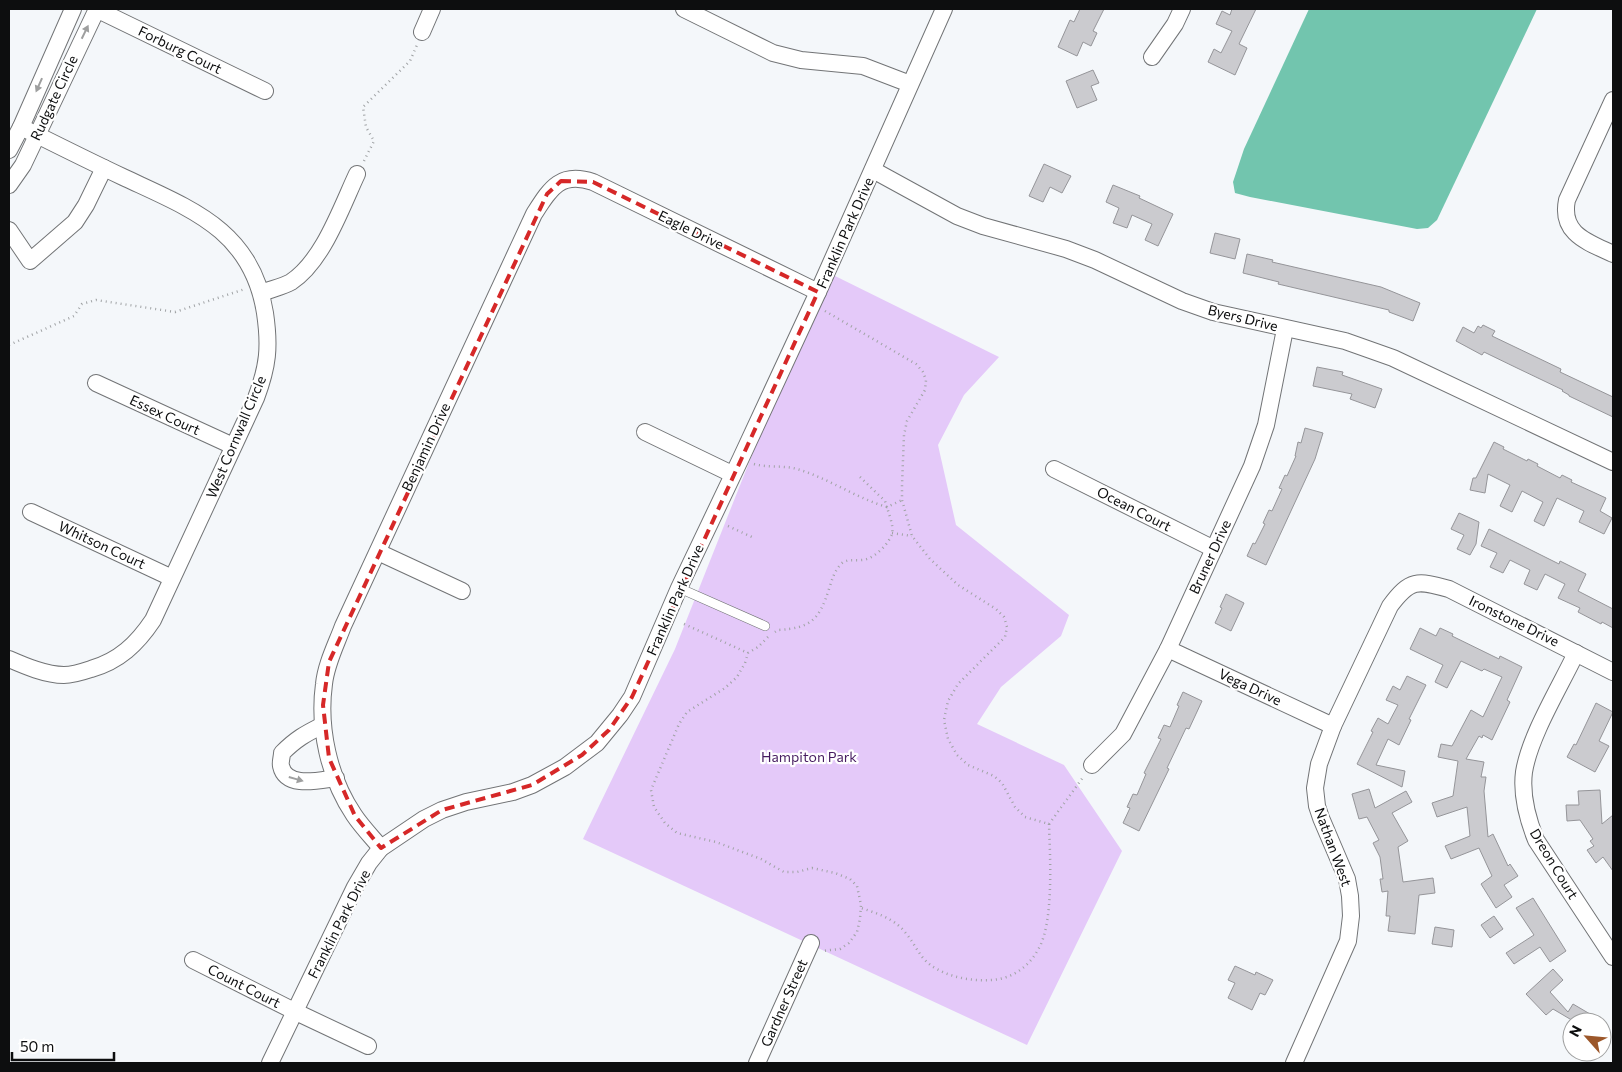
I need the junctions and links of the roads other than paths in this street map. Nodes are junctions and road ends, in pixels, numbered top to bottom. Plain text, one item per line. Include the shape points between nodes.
1 (73, 9) edge
2 (96, 9) edge
3 (432, 9) edge
4 (684, 9) edge
5 (944, 9) edge
6 (1182, 9) edge
7 (422, 32) road end
8 (1152, 57) dead end
9 (910, 84) junction
10 (265, 91) dead end
11 (1613, 100) edge
12 (21, 127) junction
13 (38, 136) junction
14 (9, 150) edge
15 (104, 168) junction
16 (873, 170) junction
17 (357, 174) road end
18 (561, 181) joint
19 (9, 185) edge
20 (9, 230) edge
21 (1613, 254) edge
22 (260, 288) junction
23 (815, 298) junction
24 (1285, 329) junction
25 (96, 383) dead end
26 (645, 432) dead end
27 (233, 446) junction
28 (1613, 462) edge
29 (1054, 469) dead end
30 (732, 474) junction
31 (31, 512) dead end
32 (1214, 549) junction
33 (378, 552) junction
34 (172, 578) junction
35 (1411, 584) joint
36 (679, 588) junction
37 (462, 591) dead end
38 (765, 626) dead end
39 (1168, 649) junction
40 (1576, 652) junction
41 (9, 659) edge
42 (1613, 672) edge
43 (323, 725) junction
44 (1334, 726) junction
45 (1092, 765) road end
46 (336, 778) junction
47 (381, 848) junction
48 (809, 947) road end
49 (1613, 957) edge
50 (193, 960) dead end
51 (296, 1012) junction
52 (368, 1046) dead end
53 (270, 1063) edge
54 (757, 1063) edge
55 (1294, 1063) edge

1 -> 12 street, Rudgate Circle
2 - 10 street, Forburg Court
13 -> 2 street, Rudgate Circle
3 - 7 street
4 - 9 street via 773,53 801,60 863,66
5 - 9 street, Franklin Park Drive
6 - 8 street
9 - 16 street, Franklin Park Drive
11 - 21 street via 1565,210 1566,220 1574,232
12 - 13 street, West Cornwall Circle
12 - 14 street, Rudgate Circle
13 - 15 street, West Cornwall Circle
13 - 19 street, Rudgate Circle
15 - 20 street via 74,222 30,261
15 - 22 street, West Cornwall Circle via 185,206 214,224 242,253
16 - 23 street, Franklin Park Drive
16 - 24 street, Byers Drive via 957,216 1095,260 1213,312
17 - 22 street via 313,262 289,283
18 - 23 street, Eagle Drive via 583,179 593,182
18 - 33 street, Benjamin Drive via 547,194 534,214
22 - 27 street, West Cornwall Circle via 268,360
23 - 30 street, Franklin Park Drive
24 - 28 street, Byers Drive via 1345,341 1393,358
24 - 32 street, Bruner Drive via 1266,425 1252,466
25 - 27 street, Essex Court
26 - 30 street
27 - 34 street, West Cornwall Circle
29 - 32 street, Ocean Court
30 - 36 street, Franklin Park Drive
31 - 34 street, Whitson Court
32 - 39 street, Bruner Drive
33 - 37 street
33 - 43 street, Benjamin Drive via 329,662 324,683
34 - 41 street, West Cornwall Circle via 143,636 120,656 101,666 64,675
35 - 40 street, Ironstone Drive via 1426,583 1448,589
35 - 44 street, Nathan West via 1390,606
36 - 38 lane
36 - 47 street, Franklin Park Drive via 632,697 598,743 565,767 532,785 442,810 424,818
39 - 44 street, Vega Drive
39 - 45 street, Bruner Drive via 1123,734
40 - 42 street, Ironstone Drive
40 - 49 street, Dreon Court via 1528,757 1523,789 1536,840
43 - 46 street, Benjamin Drive
43 -> 46 street via 301,735 291,744 282,754 281,766 286,776 295,780
44 - 55 street, Nathan West via 1319,764 1315,788 1320,818 1347,879 1351,916 1348,941
46 - 47 street, Benjamin Drive via 355,816
47 - 51 street, Franklin Park Drive via 355,887
48 - 54 street, Gardner Street
50 - 51 street, Count Court
51 - 52 street, Count Court
51 - 53 street, Franklin Park Drive

